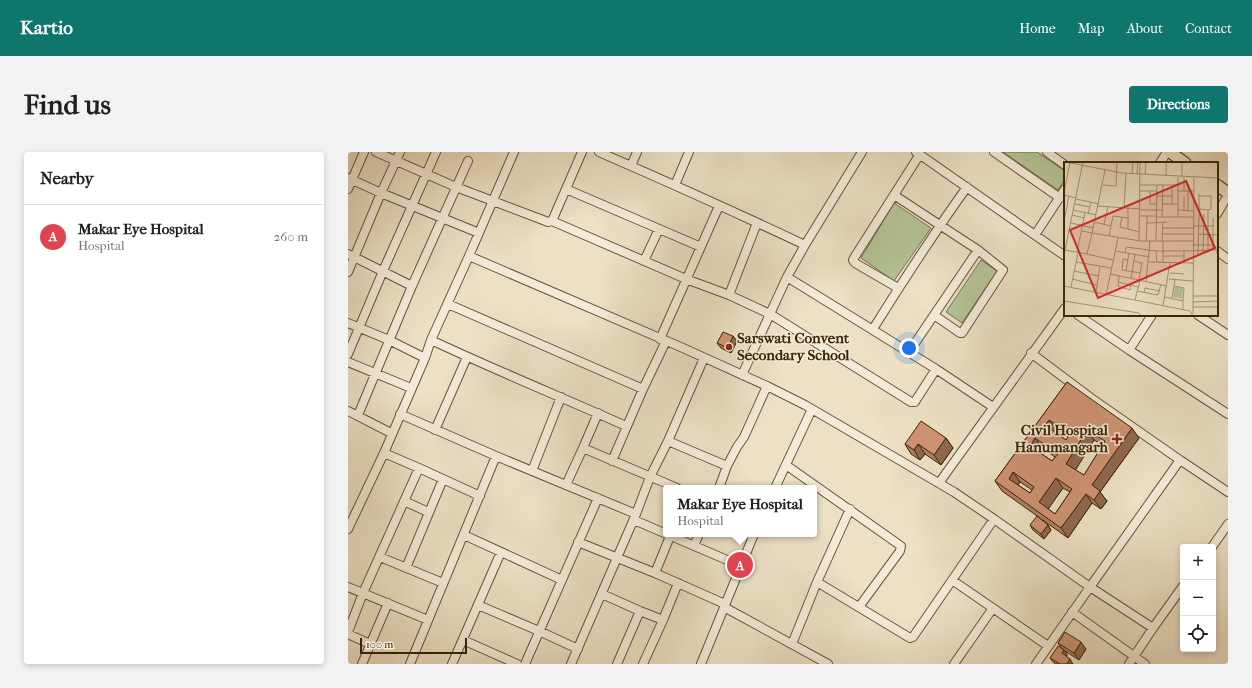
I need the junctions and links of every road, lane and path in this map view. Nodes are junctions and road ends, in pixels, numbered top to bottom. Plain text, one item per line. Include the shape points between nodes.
1 (364, 152) edge
2 (376, 152) edge
3 (400, 152) edge
4 (436, 152) edge
5 (514, 152) edge
6 (582, 152) edge
7 (599, 152) edge
8 (637, 152) edge
9 (689, 152) edge
10 (862, 152) edge
11 (994, 152) edge
12 (1047, 152) edge
13 (1168, 152) edge
14 (918, 153) edge
15 (396, 160) junction
16 (468, 161) dead end
17 (1161, 162) edge
18 (1183, 162) edge
19 (1064, 165) edge
20 (631, 166) junction
21 (426, 173) junction
22 (350, 179) edge
23 (675, 185) junction
24 (1218, 186) edge
25 (456, 187) junction
26 (967, 187) junction
27 (348, 189) edge
28 (566, 189) junction
29 (1064, 191) edge
30 (381, 193) junction
31 (1228, 194) edge
32 (894, 195) junction
33 (1060, 198) junction
34 (493, 201) junction
35 (412, 206) junction
36 (719, 206) junction
37 (1218, 212) edge
38 (442, 219) junction
39 (552, 221) junction
40 (756, 223) junction
41 (940, 225) junction
42 (659, 229) junction
43 (479, 233) junction
44 (1035, 235) junction
45 (805, 245) junction
46 (700, 247) junction
47 (978, 250) junction
48 (1218, 252) edge
49 (1064, 255) edge
50 (351, 256) edge
51 (469, 256) junction
52 (1228, 259) edge
53 (644, 261) junction
54 (383, 271) junction
55 (348, 272) edge
56 (788, 277) junction
57 (686, 279) junction
58 (412, 286) junction
59 (898, 288) junction
60 (729, 295) junction
61 (448, 304) junction
62 (1064, 309) edge
63 (770, 314) junction
64 (934, 315) junction
65 (1079, 316) edge
66 (1151, 316) edge
67 (1200, 316) edge
68 (348, 323) edge
69 (359, 327) junction
70 (873, 329) junction
71 (1228, 335) edge
72 (389, 340) junction
73 (431, 340) junction
74 (663, 340) junction
75 (1129, 350) junction
76 (909, 352) junction
77 (1031, 353) junction
78 (348, 354) edge
79 (467, 357) junction
80 (425, 358) junction
81 (704, 358) junction
82 (348, 362) edge
83 (936, 369) junction
84 (376, 373) junction
85 (742, 375) junction
86 (767, 386) junction
87 (411, 388) junction
88 (643, 389) junction
89 (561, 397) junction
90 (993, 408) junction
91 (812, 409) junction
92 (348, 411) edge
93 (598, 413) junction
94 (400, 414) junction
95 (1228, 414) edge
96 (358, 415) junction
97 (626, 426) junction
98 (435, 430) junction
99 (391, 433) junction
100 (668, 440) junction
101 (583, 448) junction
102 (384, 453) junction
103 (496, 456) junction
104 (1180, 460) junction
105 (612, 461) junction
106 (786, 465) junction
107 (728, 466) junction
108 (419, 468) junction
109 (532, 471) junction
110 (650, 477) junction
111 (443, 479) junction
112 (939, 483) junction
113 (566, 485) junction
114 (670, 485) edge
115 (719, 485) edge
116 (776, 485) edge
117 (814, 485) edge
118 (817, 487) edge
119 (1228, 492) edge
120 (480, 496) junction
121 (598, 498) junction
122 (404, 501) junction
123 (850, 510) junction
124 (428, 512) junction
125 (635, 517) junction
126 (994, 519) junction
127 (1228, 524) edge
128 (348, 529) edge
129 (663, 531) edge
130 (464, 535) junction
131 (670, 537) edge
132 (675, 537) edge
133 (698, 537) edge
134 (753, 537) edge
135 (578, 542) junction
136 (1214, 544) edge
137 (694, 546) junction
138 (501, 552) junction
139 (380, 557) junction
140 (617, 558) junction
141 (741, 566) junction
142 (406, 568) junction
143 (655, 573) junction
144 (562, 580) junction
145 (952, 580) junction
146 (817, 582) junction
147 (444, 583) junction
148 (678, 583) junction
149 (1090, 586) junction
150 (348, 587) edge
151 (1180, 590) edge
152 (363, 594) junction
153 (602, 594) junction
154 (388, 603) junction
155 (478, 605) junction
156 (725, 606) junction
157 (859, 607) junction
158 (993, 608) junction
159 (640, 611) junction
160 (1072, 612) junction
161 (428, 620) junction
162 (663, 620) junction
163 (1153, 628) junction
164 (539, 631) junction
165 (348, 633) edge
166 (463, 640) junction
167 (370, 644) junction
168 (792, 644) junction
169 (1048, 646) junction
170 (578, 649) junction
171 (1134, 656) junction
172 (817, 661) edge
173 (413, 663) edge
174 (619, 663) edge
175 (362, 664) edge
176 (452, 664) edge
177 (517, 664) edge
178 (525, 664) edge
179 (571, 664) edge
180 (643, 664) edge
181 (701, 664) edge
182 (828, 664) edge
183 (954, 664) edge
184 (1036, 664) edge
185 (1129, 664) edge
186 (1145, 664) edge

1 - 22 street
2 - 15 street
3 - 15 street
4 - 21 street
5 - 34 street
6 - 28 street
7 - 20 street
8 - 20 street
9 - 23 street
10 - 45 street
11 - 33 street
12 - 19 street
13 - 17 street
13 - 18 main road
14 - 26 street
14 - 32 street
15 - 21 street
15 - 30 street
16 - 25 street
20 - 23 street
21 - 25 street
21 - 35 street
22 - 27 street
22 - 30 street
23 - 36 street
24 - 31 main road
25 - 34 street
25 - 38 street
26 - 41 street
26 - 44 street
28 - 39 street
28 - 42 street
29 - 33 street
30 - 35 street
30 - 50 street
31 - 37 street
32 - 41 street
32 - 59 street via 853,260
33 - 44 street
34 - 39 street via 548,222
34 - 43 street
35 - 38 street
35 - 54 street
36 - 40 street
36 - 46 street
38 - 43 street
38 - 58 street
39 - 53 street
40 - 45 street
40 - 60 street
41 - 47 street
41 - 59 street
42 - 46 street
42 - 53 street
43 - 51 street
44 - 49 street
45 - 56 street
46 - 57 street
47 - 64 street
47 - 64 street via 1003,271 963,332 960,333
48 - 52 street
50 - 54 street
50 - 55 street
51 - 61 street
51 - 74 street
53 - 57 street
54 - 58 street
54 - 69 street
56 - 63 street
56 - 70 street
57 - 60 street
57 - 74 street
58 - 72 street
59 - 70 street
60 - 63 street
61 - 73 street
61 - 88 street
62 - 77 street
63 - 83 street via 911,402 915,402
63 - 85 street
64 - 76 street
65 - 75 street
66 - 75 street
67 - 71 street
68 - 69 street
69 - 72 street
69 - 78 street
70 - 76 street
72 - 80 street
72 - 84 street
73 - 79 street
73 - 80 street
74 - 81 street
74 - 88 street
75 - 95 street
76 - 83 street
77 - 90 street
77 - 104 street
79 - 89 street
79 - 98 street
80 - 87 street
81 - 85 street
81 - 100 street
82 - 84 street
83 - 90 street
84 - 87 street
84 - 96 street
85 - 86 street
86 - 91 street
86 - 107 street
87 - 94 street
88 - 97 street
89 - 93 street
89 - 109 street
90 - 112 street
91 - 106 street
91 - 112 street
92 - 96 street
93 - 97 street
93 - 101 street
94 - 98 street
94 - 99 street
96 - 99 street
97 - 105 street
98 - 103 street
99 - 102 street
100 - 107 street
100 - 110 street
101 - 105 street
101 - 113 street
102 - 108 street
102 - 128 street
103 - 109 street
103 - 120 street
104 - 119 street
104 - 149 street
105 - 110 street
106 - 116 street
106 - 117 street
107 - 115 street
108 - 111 street
108 - 122 street
109 - 113 street
110 - 114 street
110 - 125 street
111 - 120 street
111 - 124 street
112 - 126 street
113 - 121 street
118 - 123 street
120 - 130 street
121 - 125 street
121 - 135 street
122 - 124 street
122 - 139 street
123 - 146 street
123 - 157 street via 902,548
124 - 142 street
125 - 129 street
125 - 140 street
126 - 145 street
126 - 149 street
127 - 136 street
130 - 138 street
130 - 147 street
131 - 143 street
132 - 137 street
133 - 137 street
134 - 141 street
135 - 140 street
135 - 144 street
137 - 141 street
138 - 144 street
138 - 155 street
139 - 142 street
139 - 152 street
140 - 143 street
140 - 153 street
141 - 156 street
142 - 147 street
143 - 148 street
144 - 164 street
145 - 157 street via 912,638
145 - 158 street
146 - 157 street
146 - 168 street
147 - 161 street
148 - 156 street
148 - 162 street
149 - 160 street
149 - 163 street
150 - 152 street
151 - 163 street
152 - 154 street
152 - 165 street
153 - 159 street
153 - 170 street
154 - 161 street
154 - 167 street
155 - 164 street
155 - 166 street
156 - 168 street
156 - 181 street
158 - 169 street
158 - 183 street
159 - 162 street
159 - 174 street
160 - 169 street
160 - 171 street
161 - 173 street
162 - 180 street
163 - 171 street
164 - 170 street
164 - 178 street
165 - 167 street
166 - 176 street
166 - 177 street
167 - 175 street
168 - 172 street
169 - 184 street
170 - 179 street
171 - 185 street
171 - 186 street
172 - 182 street

